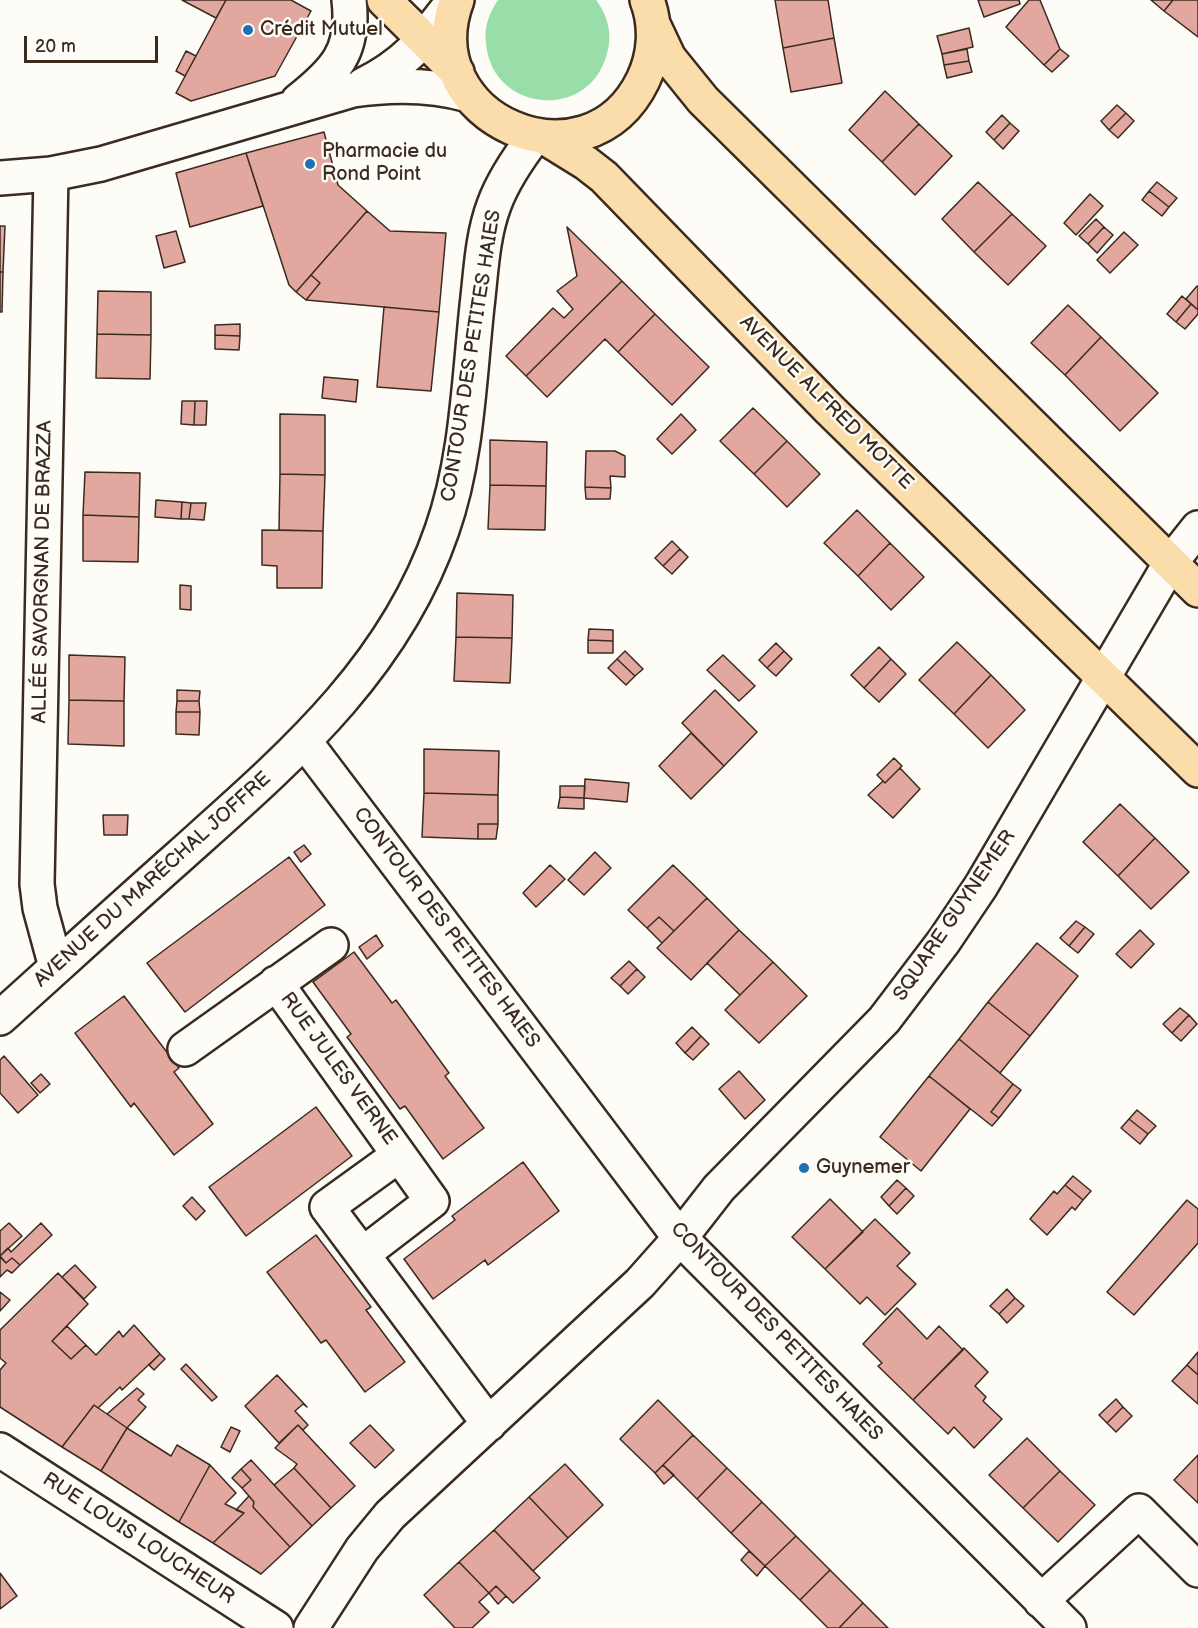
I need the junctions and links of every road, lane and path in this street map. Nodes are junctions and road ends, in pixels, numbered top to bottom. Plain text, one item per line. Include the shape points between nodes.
1 (349, 0) edge
2 (384, 0) edge
3 (455, 0) edge
4 (650, 12) edge
5 (424, 39) junction
6 (463, 84) junction
7 (354, 90) junction
8 (290, 108) junction
9 (540, 136) junction
10 (51, 174) junction
11 (0, 178) edge
12 (1198, 528) edge
13 (1171, 562) junction
14 (1198, 590) edge
15 (1102, 677) junction
16 (305, 742) junction
17 (1198, 770) edge
18 (331, 945) dead end
19 (56, 967) junction
20 (276, 983) junction
21 (0, 1018) edge
22 (185, 1049) dead end
23 (399, 1155) junction
24 (680, 1238) junction
25 (363, 1254) junction
26 (489, 1424) junction
27 (0, 1450) edge
28 (1198, 1569) edge
29 (1041, 1601) junction
30 (312, 1627) edge
31 (276, 1628) edge
32 (1069, 1628) edge

1 - 8 street via 345,52 326,78
2 - 5 main road
3 - 5 street
3 - 6 main road via 450,38
4 - 9 main road via 650,62 640,86 625,106 594,128 570,136
4 - 13 main road via 669,58 724,123
5 - 6 main road
5 - 7 street via 400,64
6 - 7 street
6 - 9 main road via 488,115 510,128
7 - 8 street
8 - 10 street via 101,164
9 - 15 main road, AVENUE ALFRED MOTTE via 604,177 830,410
9 - 16 street, CONTOUR DES PETITES HAIES via 514,164 489,222 463,443 442,531 411,600 380,650
10 - 11 street
10 - 19 street, ALLÉE SAVORGNAN DE BRAZZA via 37,884
12 - 13 street
13 - 14 main road
13 - 15 street
15 - 17 main road, AVENUE ALFRED MOTTE
15 - 24 street, SQUARE GUYNEMER via 981,886 900,1001 719,1188
16 - 19 street, AVENUE DU MARÉCHAL JOFFRE
16 - 24 street, CONTOUR DES PETITES HAIES
18 - 20 street, RUE JULES VERNE
19 - 21 street, AVENUE DU MARÉCHAL JOFFRE
20 - 22 street, RUE JULES VERNE
20 - 23 street, RUE JULES VERNE
23 - 25 street, RUE JULES VERNE via 432,1201
23 - 25 street, RUE JULES VERNE via 327,1208
24 - 26 street, SQUARE GUYNEMER via 640,1283
24 - 29 street, CONTOUR DES PETITES HAIES
25 - 26 street, RUE JULES VERNE
26 - 30 street, SQUARE GUYNEMER via 385,1522 362,1549
27 - 31 street, RUE LOUIS LOUCHEUR
28 - 29 street via 1138,1511
29 - 32 street, CONTOUR DES PETITES HAIES

